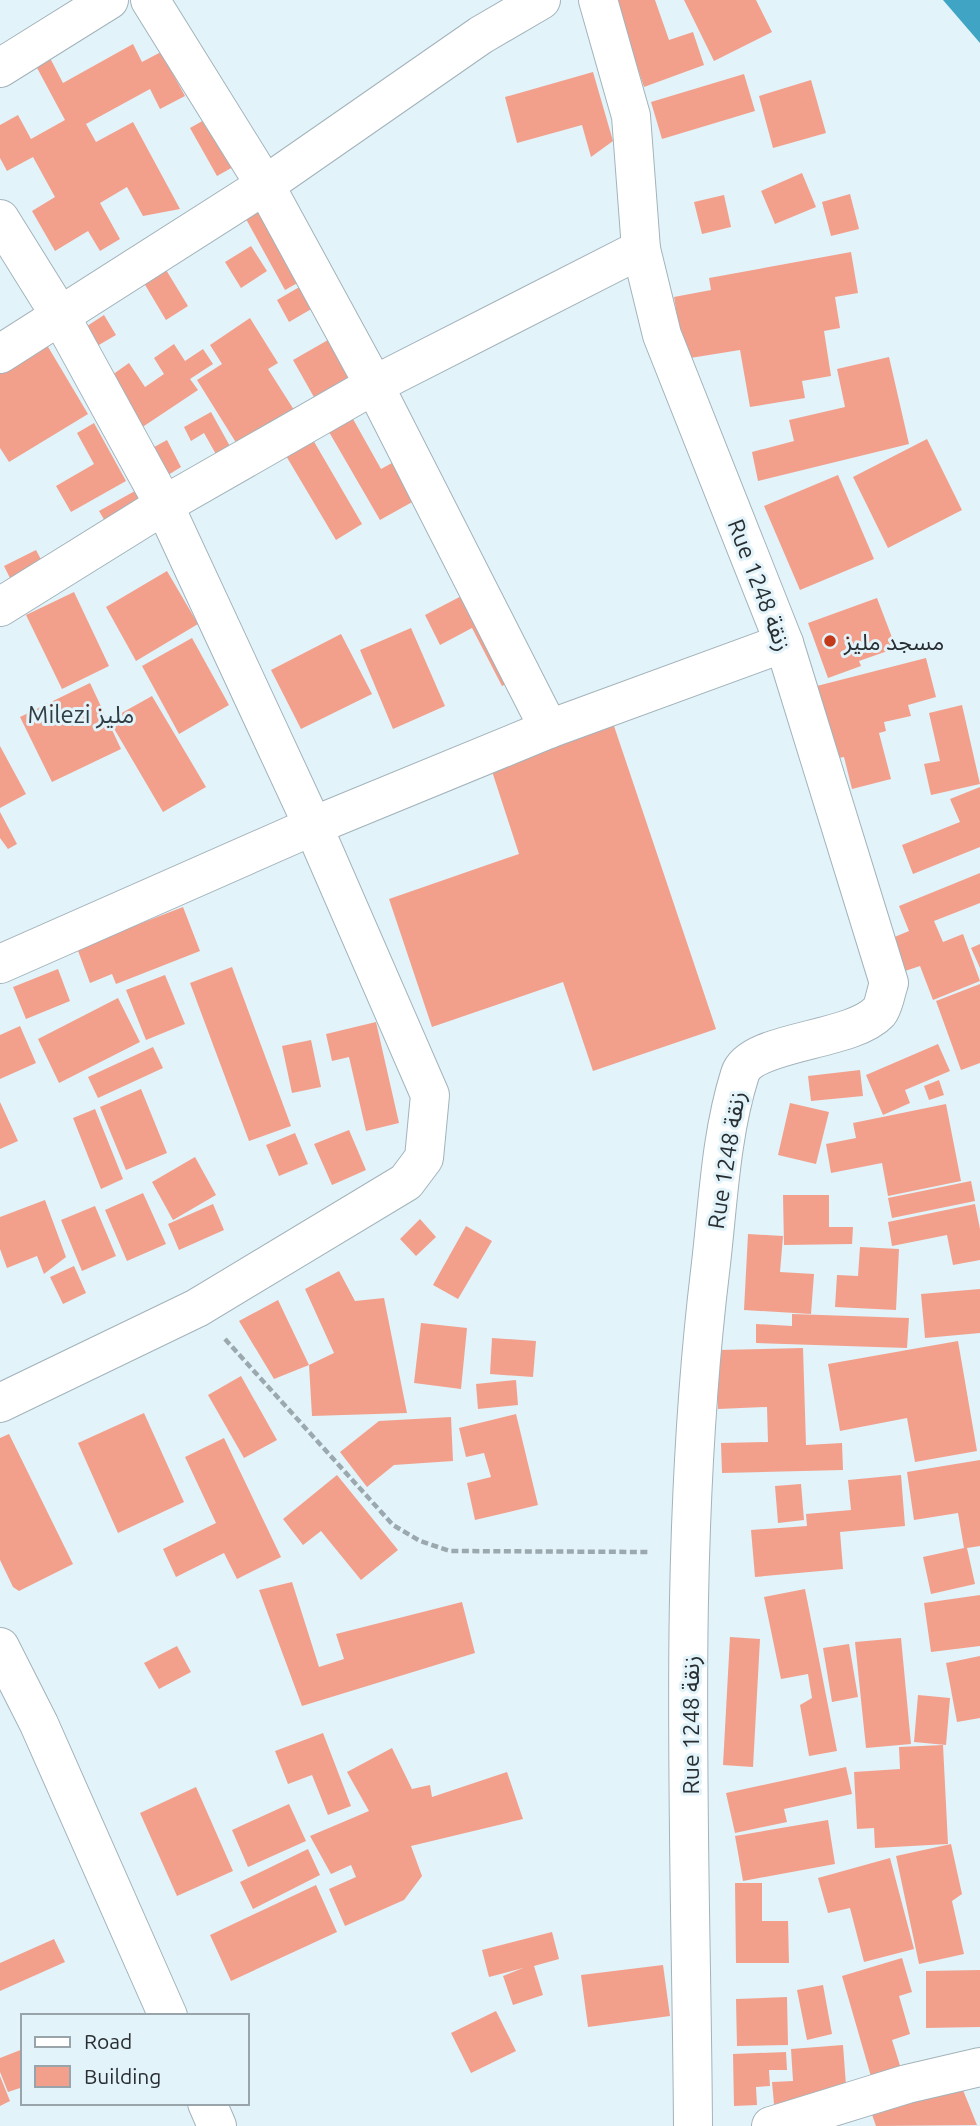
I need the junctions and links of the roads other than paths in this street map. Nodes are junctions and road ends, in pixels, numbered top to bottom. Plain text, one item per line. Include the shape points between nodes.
1 (109, 0) edge
2 (150, 0) edge
3 (541, 0) edge
4 (598, 0) edge
5 (0, 68) edge
6 (265, 185) junction
7 (0, 219) edge
8 (642, 249) junction
9 (61, 317) junction
10 (0, 354) edge
11 (374, 385) junction
12 (164, 505) junction
13 (0, 607) edge
14 (784, 643) junction
15 (549, 729) junction
16 (313, 826) junction
17 (0, 964) edge
18 (0, 1403) edge
19 (0, 1647) edge
20 (167, 2014) edge
21 (980, 2067) edge
22 (208, 2105) edge
23 (217, 2126) edge
24 (693, 2126) edge
25 (771, 2126) edge

1 - 5 street
2 - 6 street
3 - 6 street via 481,35
4 - 8 street, Rue 1248 زنقة via 631,116
6 - 9 street
6 - 11 street
7 - 9 street
8 - 11 street
8 - 14 street, Rue 1248 زنقة via 662,335
9 - 10 street
9 - 12 street
11 - 12 street
11 - 15 street
12 - 13 street
12 - 16 street
14 - 15 street
14 - 24 street, Rue 1248 زنقة via 889,983 880,1011 855,1028 763,1053 741,1070 728,1127 699,1362 689,1552
15 - 16 street
16 - 17 street
16 - 18 street via 430,1095 424,1158 406,1182 197,1308
19 - 20 street via 39,1724
21 - 25 street
22 - 23 street

